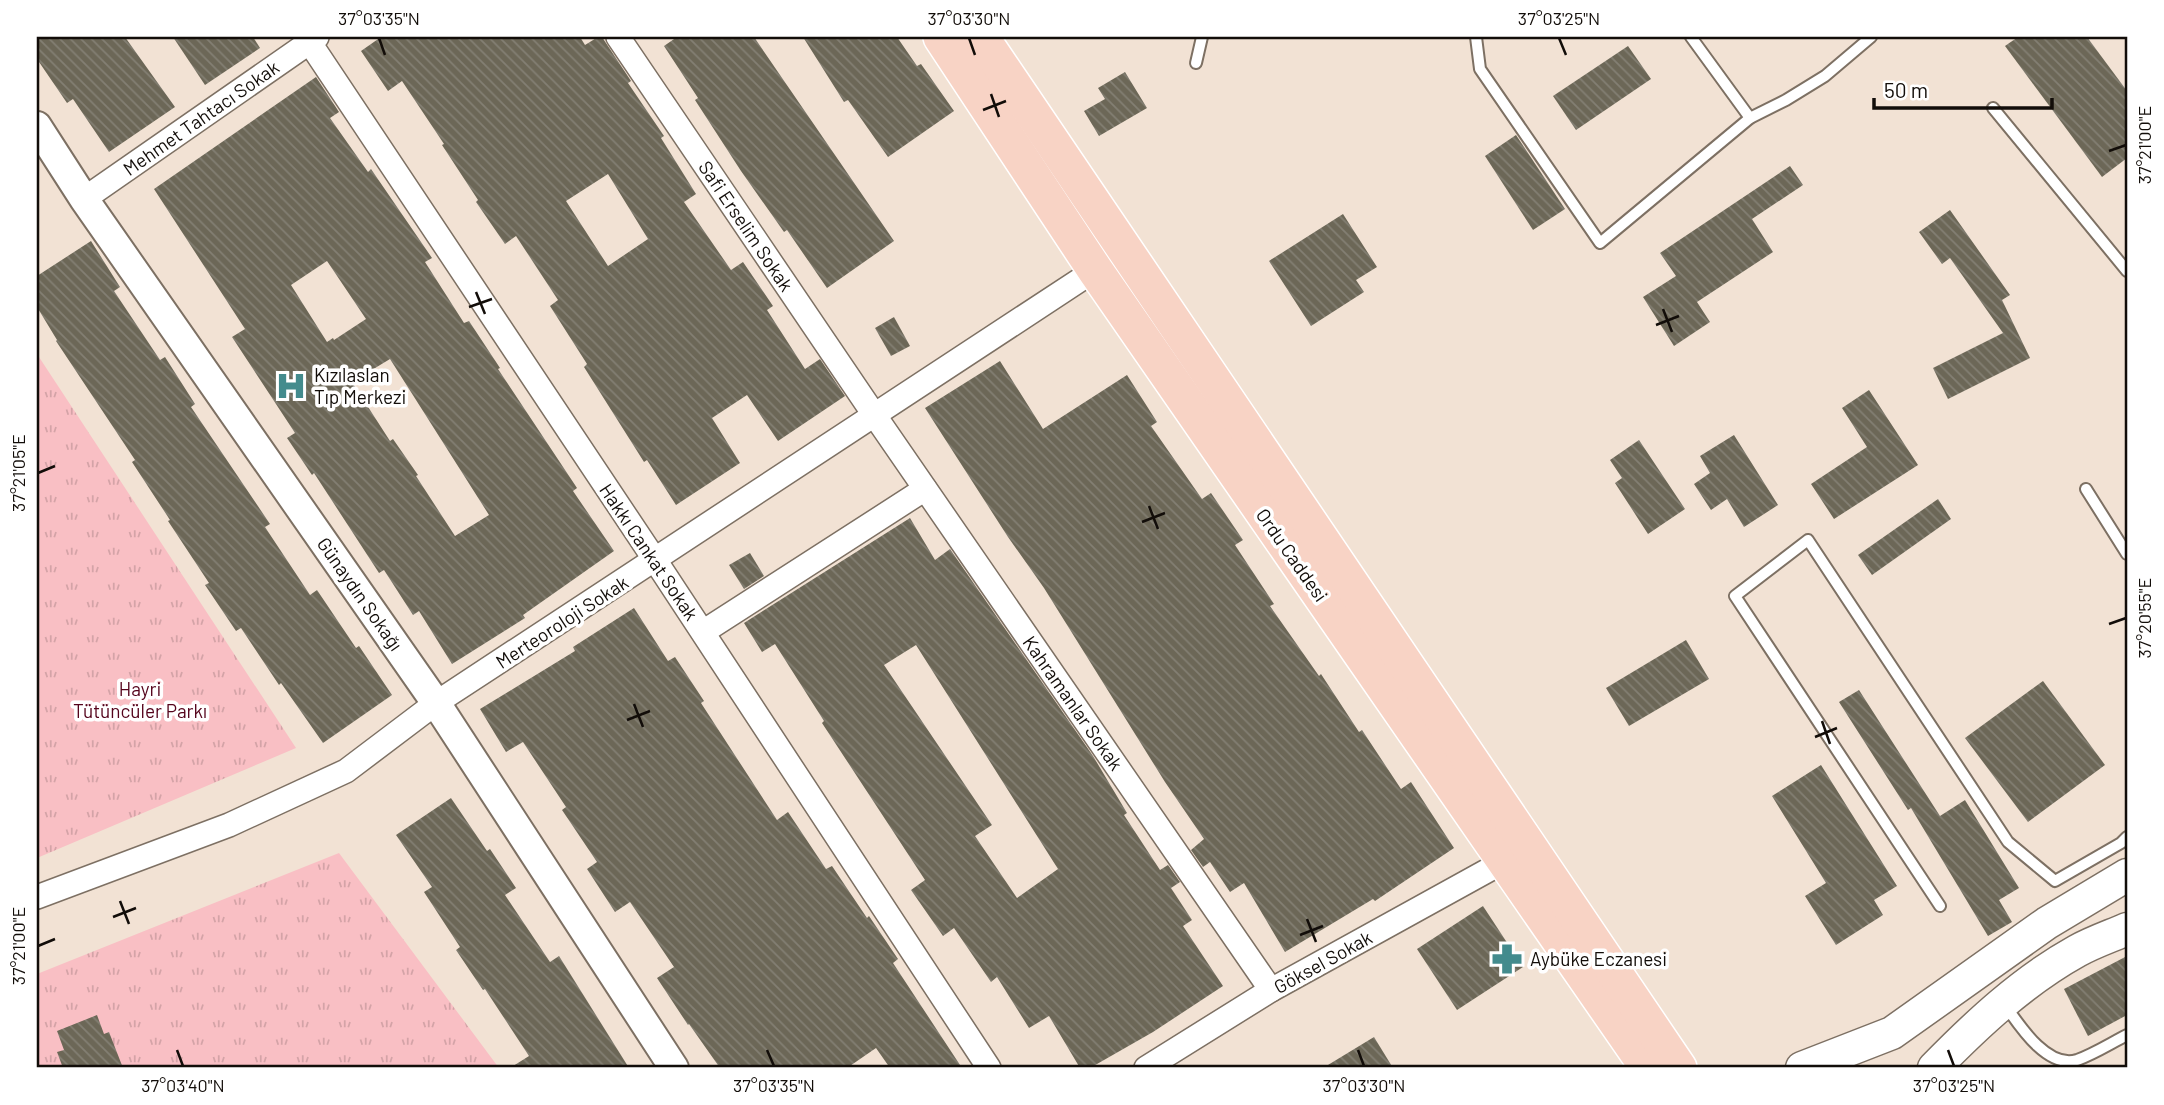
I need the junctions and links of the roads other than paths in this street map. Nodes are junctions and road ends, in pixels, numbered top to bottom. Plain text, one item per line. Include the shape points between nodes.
1 (618, 37) edge
2 (941, 37) edge
3 (981, 37) edge
4 (1202, 37) edge
5 (1476, 37) edge
6 (1691, 37) edge
7 (1871, 37) edge
8 (311, 38) edge
9 (1196, 63) dead end
10 (1993, 108) dead end
11 (1750, 118) junction
12 (37, 126) edge
13 (84, 199) junction
14 (1095, 270) junction
15 (2127, 271) edge
16 (875, 416) junction
17 (925, 489) junction
18 (2086, 489) dead end
19 (2127, 554) edge
20 (655, 560) junction
21 (703, 632) junction
22 (436, 703) junction
23 (2127, 837) edge
24 (1503, 862) junction
25 (2127, 875) edge
26 (37, 897) edge
27 (1940, 906) dead end
28 (2127, 929) edge
29 (1271, 990) junction
30 (2004, 1003) junction
31 (2127, 1035) edge
32 (674, 1068) edge
33 (989, 1068) edge
34 (1146, 1068) edge
35 (1648, 1068) edge
36 (1679, 1068) edge
37 (1802, 1068) edge
38 (1934, 1068) edge

1 - 16 street, Safi Erselim Sokak
2 - 14 main road, Ordu Caddesi
3 - 36 main road, Ordu Caddesi
4 - 9 lane
5 - 11 lane via 1480,69 1600,243
6 - 11 lane
7 - 11 lane via 1825,76
8 - 13 street, Mehmet Tahtacı Sokak
8 - 20 street, Hakkı Cankat Sokak
10 - 15 lane
12 - 13 street, Günaydın Sokağı
13 - 22 street, Günaydın Sokağı
14 - 16 street, Merteoroloji Sokak
14 - 24 main road, Ordu Caddesi
16 - 17 street, Kahramanlar Sokak
16 - 20 street, Merteoroloji Sokak
17 - 21 street
17 - 29 street, Kahramanlar Sokak
18 - 19 lane
20 - 21 street, Hakkı Cankat Sokak
20 - 22 street, Merteoroloji Sokak
21 - 33 street, Hakkı Cankat Sokak
22 - 26 street, Merteoroloji Sokak via 345,771 229,825
22 - 32 street, Günaydın Sokağı
23 - 27 lane via 2056,881 2008,842 1808,540 1735,596
24 - 29 street, Göksel Sokak
24 - 35 main road, Ordu Caddesi
25 - 37 main road via 2047,923 1892,1033
28 - 30 main road via 2078,950
29 - 34 street, Göksel Sokak
30 - 31 lane via 2031,1040 2063,1059 2074,1061
30 - 38 main road

